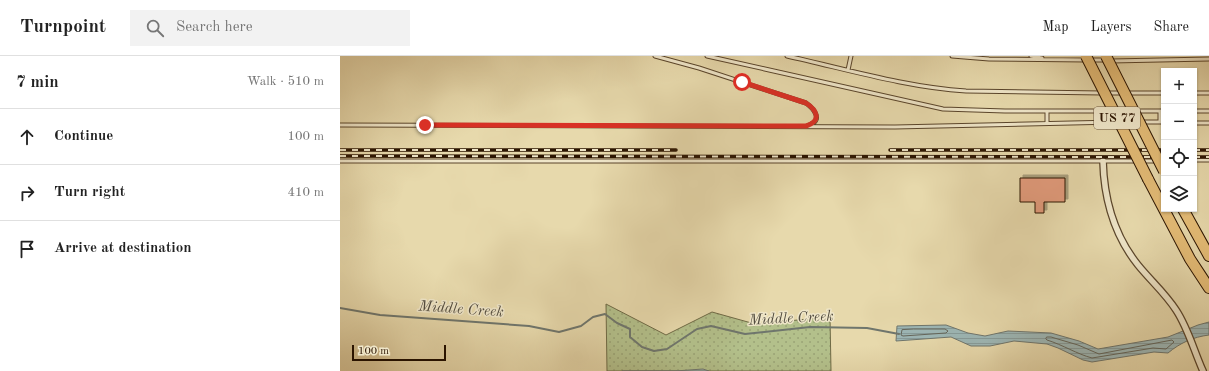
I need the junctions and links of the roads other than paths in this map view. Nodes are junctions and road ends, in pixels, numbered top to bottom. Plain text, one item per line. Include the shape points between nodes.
1 (654, 56) edge
2 (707, 56) edge
3 (787, 56) edge
4 (851, 56) edge
5 (952, 56) edge
6 (1031, 56) edge
7 (1086, 56) edge
8 (1106, 56) edge
9 (1209, 59) edge
10 (1050, 60) junction
11 (848, 70) junction
12 (1161, 93) edge
13 (1197, 93) edge
14 (1209, 93) edge
15 (1161, 111) edge
16 (1197, 111) edge
17 (1209, 111) edge
18 (1047, 112) junction
19 (1161, 122) edge
20 (1047, 123) junction
21 (1197, 123) edge
22 (1209, 123) edge
23 (340, 125) edge
24 (806, 126) junction
25 (1161, 160) edge
26 (1197, 160) edge
27 (1209, 160) edge
28 (340, 161) edge
29 (1103, 161) junction
30 (1161, 165) edge
31 (1185, 212) edge
32 (1209, 256) edge
33 (1209, 288) edge
34 (1203, 371) edge

1 - 24 lane via 806,103 813,108 816,116 812,124
2 - 18 lane via 943,109
3 - 11 lane
4 - 11 lane
5 - 10 lane
6 - 10 lane
7 - 33 highway, US 77, bridge via 1190,260
8 - 30 highway, US 77, bridge
9 - 10 lane
11 - 12 lane via 918,86 966,91
13 - 14 lane
15 - 18 lane
16 - 17 lane
18 - 20 lane
19 - 20 lane
20 - 24 lane
21 - 22 lane
23 - 24 lane
25 - 29 lane
26 - 27 lane
28 - 29 lane
29 - 34 street via 1108,207 1121,238 1138,265 1170,301
31 - 32 highway

